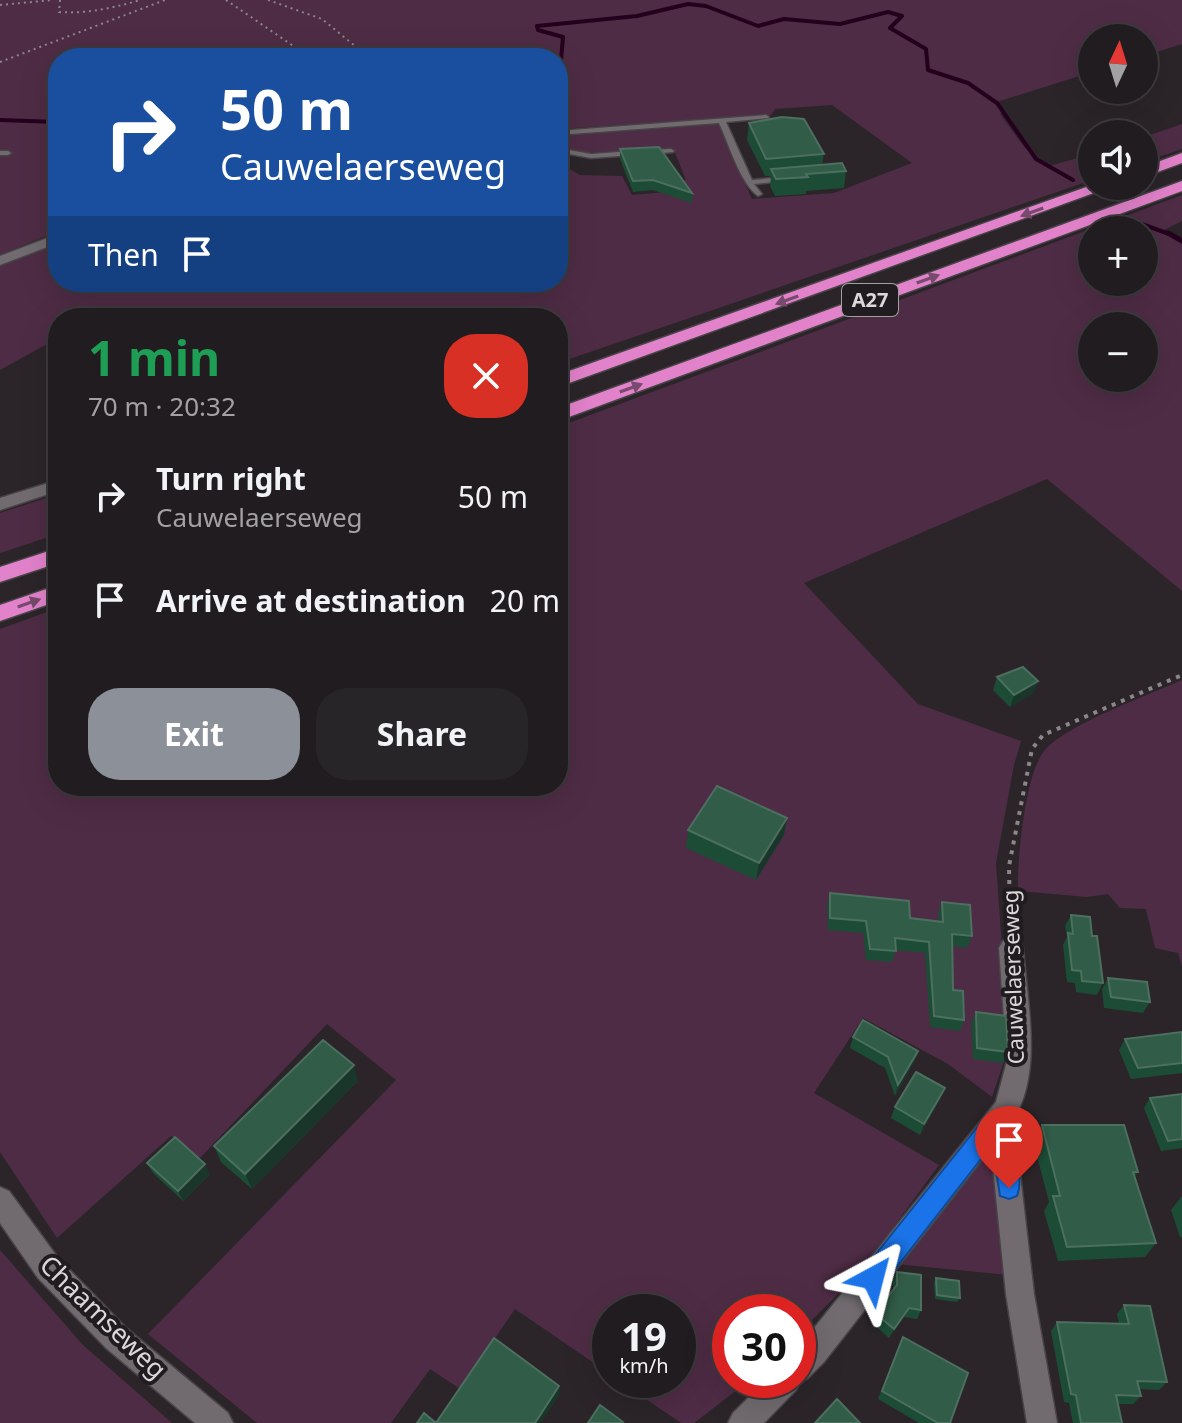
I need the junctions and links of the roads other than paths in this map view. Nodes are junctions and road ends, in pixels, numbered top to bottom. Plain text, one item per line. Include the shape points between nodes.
1 (766, 117) edge
2 (722, 121) junction
3 (568, 132) edge
4 (671, 151) dead end
5 (568, 152) edge
6 (1182, 158) edge
7 (1158, 167) edge
8 (794, 178) edge
9 (749, 182) junction
10 (1182, 186) edge
11 (758, 194) dead end
12 (1078, 196) edge
13 (48, 242) edge
14 (0, 261) edge
15 (568, 377) edge
16 (568, 411) edge
17 (48, 488) edge
18 (0, 504) edge
19 (48, 558) edge
20 (0, 575) edge
21 (48, 596) edge
22 (0, 613) edge
23 (1011, 948) road end
24 (991, 1128) junction
25 (0, 1200) edge
26 (816, 1349) edge
27 (768, 1398) edge
28 (218, 1423) edge
29 (743, 1423) edge
30 (1042, 1423) edge

1 - 2 lane
2 - 3 lane
2 - 9 lane
4 - 5 lane via 591,156
6 - 7 highway
8 - 9 lane
9 - 11 lane
16 -> 10 highway, A27
12 -> 15 highway, A27
13 - 14 street
17 - 18 street
19 - 20 highway
22 -> 21 highway
23 - 24 street, Cauwelaerseweg via 1019,1061 1007,1108
24 - 26 street, Cauwelaerseweg
24 - 30 street via 1003,1140 1020,1294
25 - 28 street, Chaamseweg via 48,1268 116,1338
27 - 29 street

